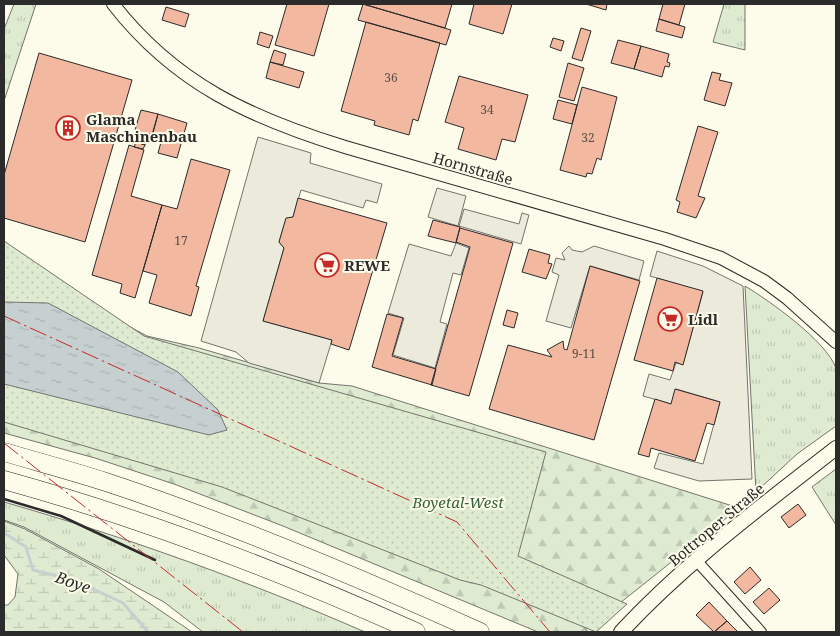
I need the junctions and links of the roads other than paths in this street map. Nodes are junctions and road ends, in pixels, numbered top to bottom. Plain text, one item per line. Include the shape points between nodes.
1 (113, 4) edge
2 (836, 342) edge
3 (836, 448) edge
4 (4, 452) edge
5 (4, 480) edge
6 (696, 560) junction
7 (416, 632) edge
8 (480, 632) edge
9 (622, 632) edge
10 (762, 632) edge

1 - 2 street, Hornstraße via 169,64 207,90 251,113 336,144 712,254 764,281
3 - 6 main road, Bottroper Straße
4 - 8 highway via 205,516
5 - 7 highway via 245,560
6 - 9 main road, Bottroper Straße
6 - 10 street

